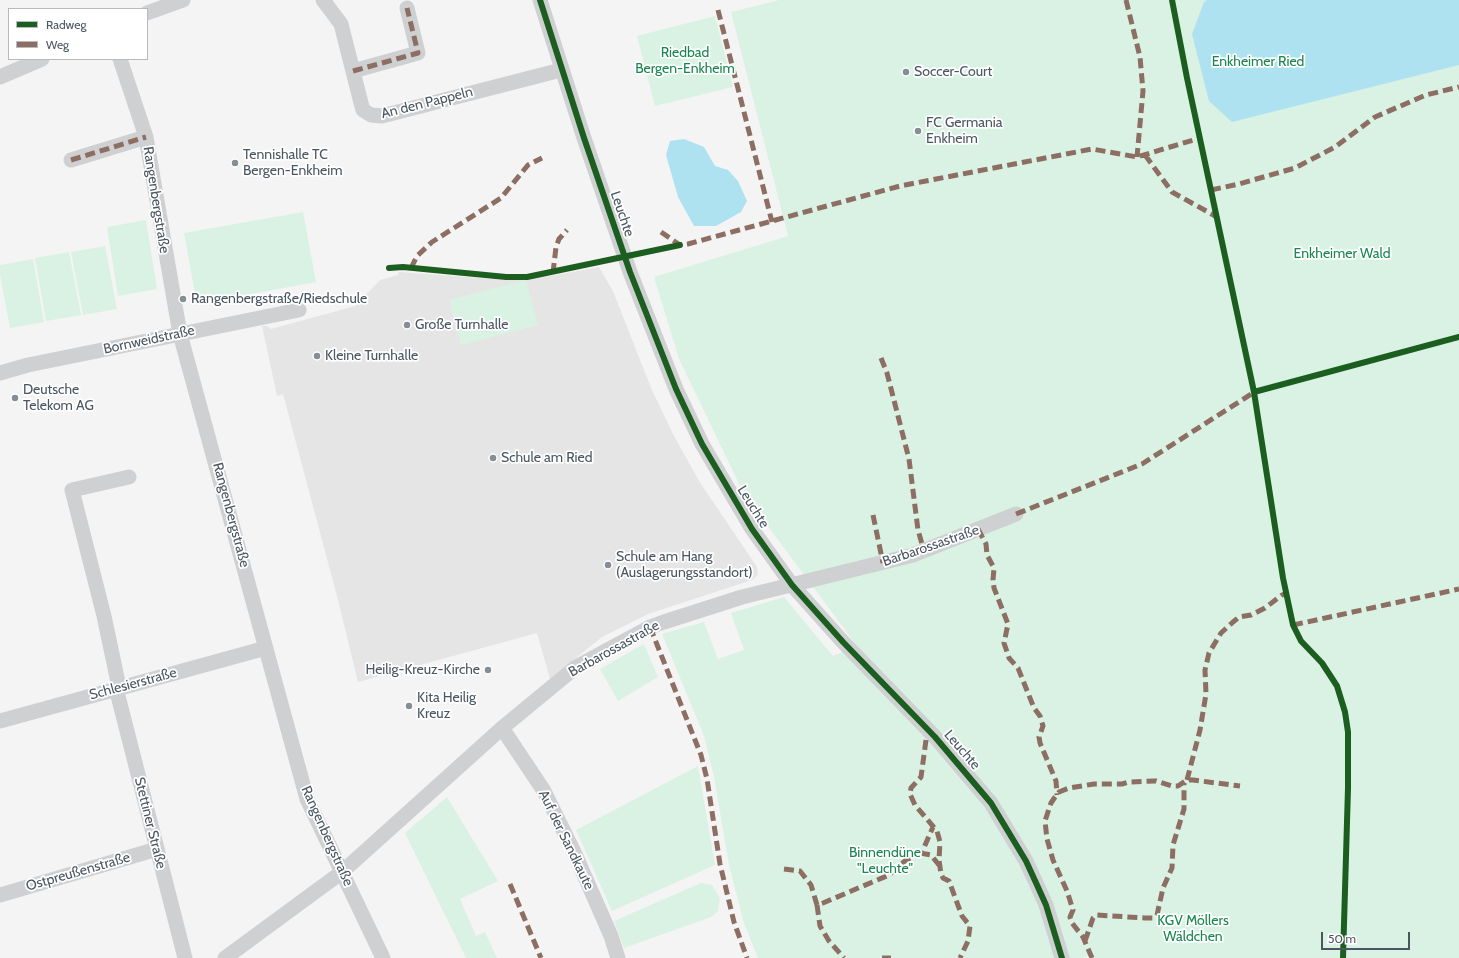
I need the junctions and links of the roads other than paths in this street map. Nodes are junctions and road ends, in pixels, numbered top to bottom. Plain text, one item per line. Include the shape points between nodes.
1 (183, 0) edge
2 (323, 0) edge
3 (540, 0) edge
4 (408, 8) dead end
5 (148, 13) edge
6 (40, 60) edge
7 (120, 60) edge
8 (562, 70) junction
9 (353, 71) junction
10 (0, 77) edge
11 (146, 138) junction
12 (71, 160) dead end
13 (299, 310) dead end
14 (180, 334) junction
15 (0, 374) edge
16 (128, 477) dead end
17 (1016, 514) dead end
18 (792, 585) junction
19 (266, 648) junction
20 (118, 687) junction
21 (0, 720) edge
22 (502, 728) junction
23 (157, 849) junction
24 (342, 872) junction
25 (0, 895) edge
26 (185, 958) edge
27 (225, 958) edge
28 (383, 958) edge
29 (618, 958) edge
30 (1062, 958) edge

1 - 5 street
2 - 9 street, An den Pappeln via 341,24
3 - 8 street, Leuchte
4 - 9 street via 418,53
6 - 10 street
7 - 11 street, Rangenbergstraße
8 - 9 street, An den Pappeln via 376,116 364,110
8 - 18 street, Leuchte via 630,272 686,412 752,529
11 - 12 street
11 - 14 street, Rangenbergstraße
13 - 14 street, Bornweidstraße
14 - 15 street, Bornweidstraße via 28,365
14 - 19 street, Rangenbergstraße
16 - 20 street, Stettiner Straße via 72,490 104,616
17 - 18 street, Barbarossastraße via 913,555
18 - 22 street, Barbarossastraße via 742,597 650,626 576,667
18 - 30 street, Leuchte via 935,737 991,804 1038,885
19 - 20 street, Schlesierstraße
19 - 24 street, Rangenbergstraße via 307,799
20 - 21 street, Schlesierstraße
20 - 23 street, Stettiner Straße
22 - 24 street, Barbarossastraße
22 - 29 street, Auf der Sandkaute via 544,791 578,861
23 - 25 street, Ostpreußenstraße
23 - 26 street, Stettiner Straße
24 - 27 street, Barbarossastraße
24 - 28 street, Rangenbergstraße

